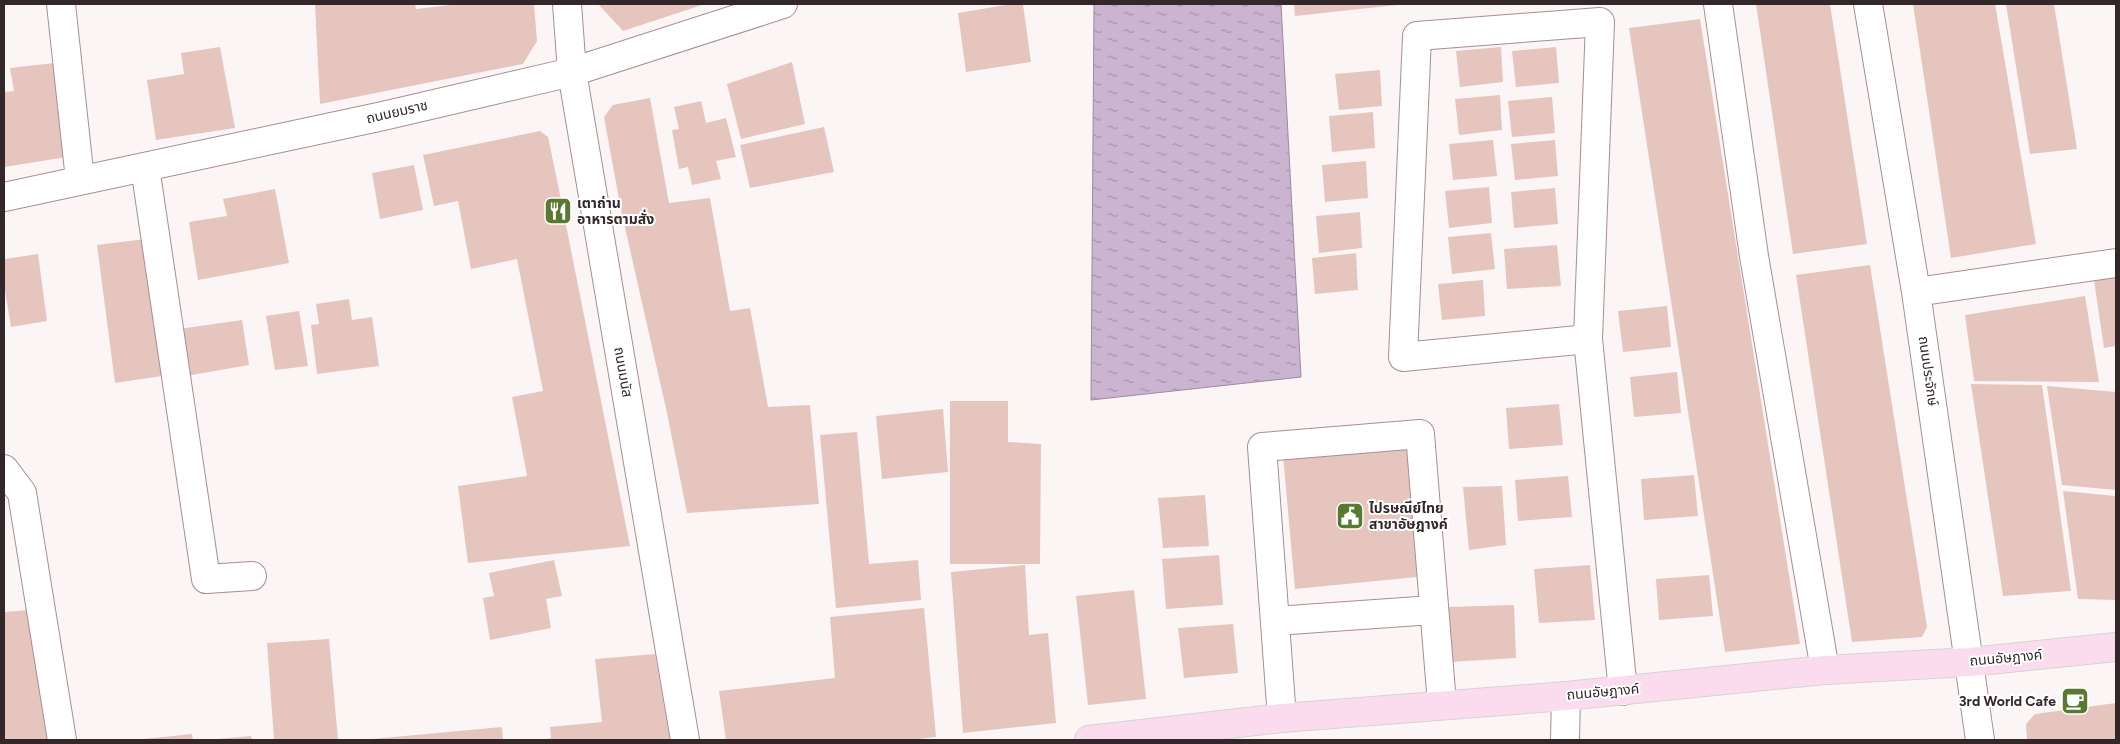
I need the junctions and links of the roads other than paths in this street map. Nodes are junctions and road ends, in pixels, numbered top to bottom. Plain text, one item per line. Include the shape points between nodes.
1 (61, 4) edge
2 (567, 4) edge
3 (783, 4) edge
4 (1718, 4) edge
5 (1868, 4) edge
6 (572, 72) junction
7 (145, 167) junction
8 (80, 180) junction
9 (4, 197) edge
10 (2116, 262) edge
11 (1916, 292) junction
12 (1588, 340) junction
13 (4, 469) edge
14 (252, 576) dead end
15 (1433, 610) junction
16 (1275, 621) junction
17 (2116, 647) edge
18 (1970, 662) junction
19 (1825, 670) junction
20 (1624, 691) junction
21 (1566, 696) junction
22 (1442, 704) junction
23 (1282, 718) junction
24 (62, 740) edge
25 (685, 740) edge
26 (1089, 740) edge
27 (1565, 740) edge
28 (1980, 740) edge

1 - 8 street
2 - 6 street, ถนนมนัส
3 - 6 street, ถนนยมราช
4 - 19 street via 1754,256
5 - 11 street, ถนนประจักษ์
6 - 7 street, ถนนยมราช
6 - 25 street, ถนนมนัส
7 - 8 street, ถนนยมราช
7 - 14 street via 206,579
8 - 9 street, ถนนยมราช
10 - 11 street
11 - 18 street, ถนนประจักษ์
12 - 12 street via 1600,22 1417,36 1403,356
12 - 20 street
13 - 24 street via 22,493
15 - 16 street
15 - 16 street via 1420,434 1262,447
15 - 22 street
16 - 23 street
17 - 18 main road, ถนนอัษฎางค์
18 - 19 main road, ถนนอัษฎางค์
18 - 28 street, ถนนประจักษ์
19 - 20 main road, ถนนอัษฎางค์
20 - 21 main road, ถนนอัษฎางค์
21 - 22 main road, ถนนอัษฎางค์
21 - 27 street
22 - 23 main road, ถนนอัษฎางค์
23 - 26 main road, ถนนอัษฎางค์

